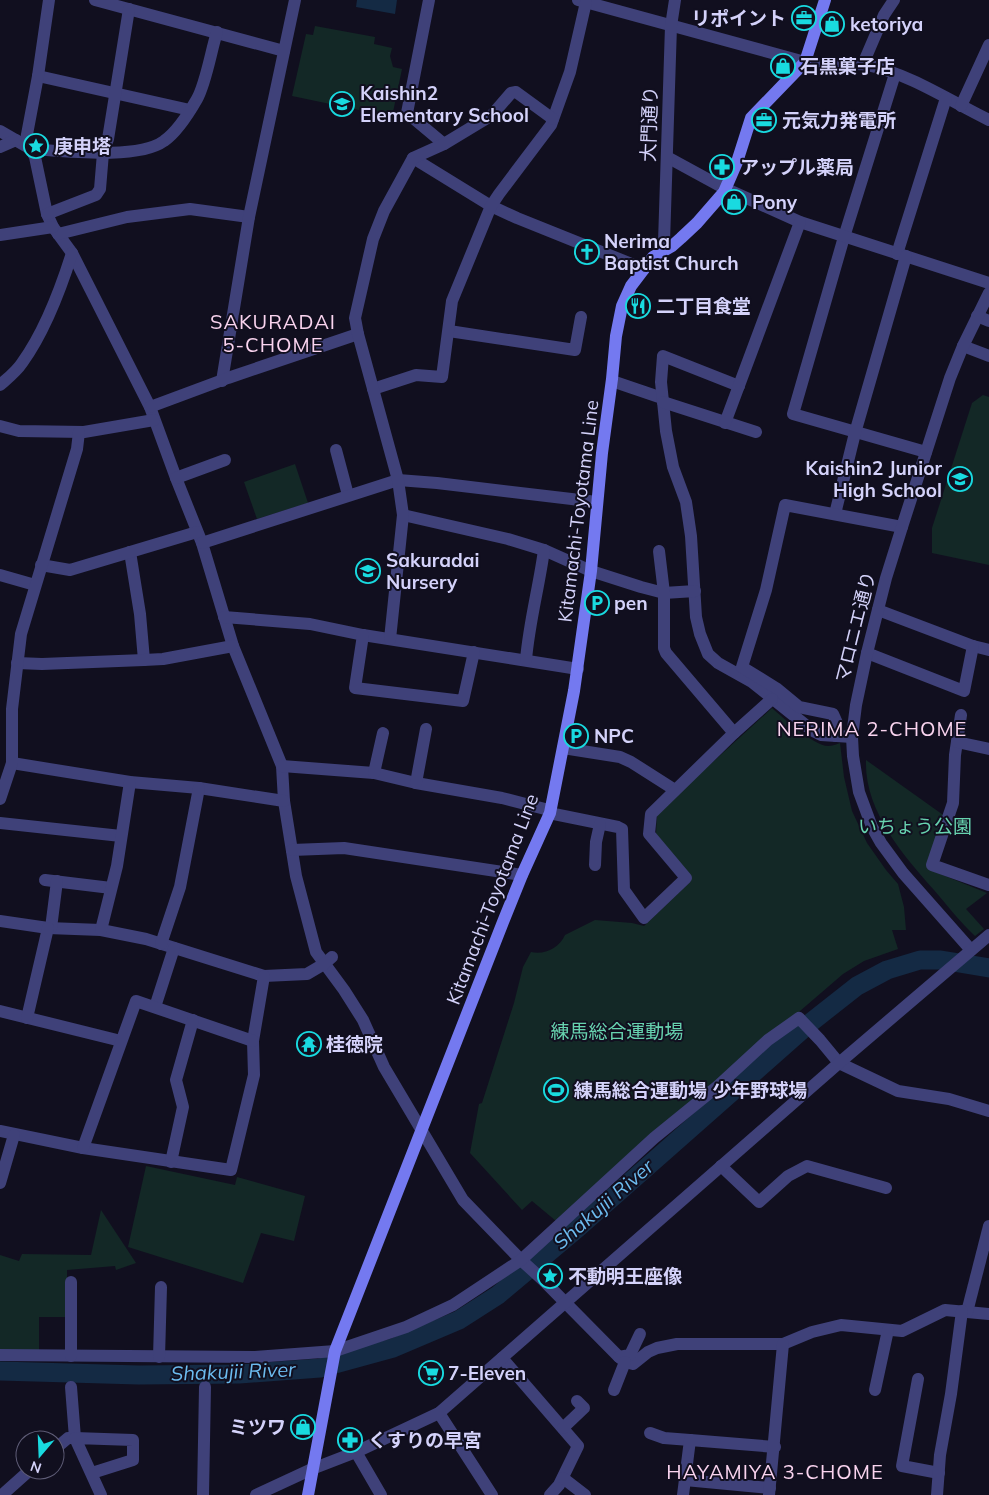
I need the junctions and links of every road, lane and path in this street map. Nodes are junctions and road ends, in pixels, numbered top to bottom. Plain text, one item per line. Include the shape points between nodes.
1 (48, 0) edge
2 (95, 0) edge
3 (295, 0) edge
4 (429, 0) edge
5 (675, 0) edge
6 (825, 0) edge
7 (894, 0) edge
8 (582, 1) edge
9 (129, 9) junction
10 (671, 26) junction
11 (217, 32) junction
12 (989, 47) edge
13 (284, 51) junction
14 (805, 62) junction
15 (863, 64) junction
16 (895, 74) junction
17 (38, 76) junction
18 (116, 93) junction
19 (946, 98) junction
20 (961, 106) junction
21 (190, 110) junction
22 (554, 119) junction
23 (989, 120) edge
24 (0, 132) edge
25 (444, 144) junction
26 (24, 145) junction
27 (0, 147) edge
28 (103, 153) junction
29 (667, 156) junction
30 (413, 158) junction
31 (726, 189) junction
32 (491, 206) junction
33 (47, 214) junction
34 (249, 217) junction
35 (800, 222) junction
36 (56, 230) junction
37 (0, 235) edge
38 (844, 237) junction
39 (667, 248) junction
40 (72, 253) junction
41 (902, 255) junction
42 (644, 269) junction
43 (989, 283) edge
44 (989, 293) edge
45 (581, 317) dead end
46 (983, 318) edge
47 (449, 331) junction
48 (358, 334) junction
49 (963, 346) junction
50 (989, 356) edge
51 (222, 381) junction
52 (612, 382) junction
53 (0, 385) edge
54 (739, 386) junction
55 (372, 389) junction
56 (662, 400) junction
57 (150, 407) junction
58 (154, 420) junction
59 (725, 423) junction
60 (0, 426) edge
61 (79, 432) junction
62 (756, 432) dead end
63 (855, 433) junction
64 (336, 450) dead end
65 (926, 452) junction
66 (225, 460) dead end
67 (176, 478) junction
68 (398, 480) junction
69 (348, 495) junction
70 (597, 502) junction
71 (403, 514) junction
72 (835, 514) junction
73 (902, 527) junction
74 (200, 537) junction
75 (544, 550) junction
76 (659, 551) dead end
77 (130, 552) junction
78 (41, 566) junction
79 (591, 571) junction
80 (0, 575) edge
81 (36, 585) junction
82 (695, 591) junction
83 (664, 592) junction
84 (878, 610) junction
85 (224, 617) junction
86 (363, 635) junction
87 (390, 639) junction
88 (233, 646) junction
89 (973, 646) junction
90 (989, 650) edge
91 (474, 652) junction
92 (867, 653) junction
93 (144, 660) junction
94 (526, 660) junction
95 (17, 664) junction
96 (578, 669) junction
97 (772, 699) junction
98 (6, 708) edge
99 (961, 715) dead end
100 (426, 729) dead end
101 (383, 733) dead end
102 (734, 733) junction
103 (836, 736) junction
104 (852, 737) junction
105 (957, 742) junction
106 (563, 748) junction
107 (989, 749) edge
108 (12, 764) junction
109 (282, 766) junction
110 (374, 773) junction
111 (130, 782) junction
112 (416, 783) junction
113 (199, 788) junction
114 (675, 790) junction
115 (0, 799) edge
116 (284, 801) junction
117 (550, 813) junction
118 (0, 823) edge
119 (600, 824) junction
120 (121, 836) junction
121 (292, 850) junction
122 (595, 865) dead end
123 (522, 875) junction
124 (989, 885) edge
125 (111, 888) junction
126 (0, 921) edge
127 (49, 928) junction
128 (101, 930) junction
129 (989, 935) edge
130 (161, 944) junction
131 (174, 948) junction
132 (969, 951) junction
133 (328, 960) junction
134 (264, 976) junction
135 (154, 1007) junction
136 (0, 1011) edge
137 (27, 1018) junction
138 (193, 1020) junction
139 (121, 1041) junction
140 (253, 1041) junction
141 (839, 1063) junction
142 (989, 1111) edge
143 (422, 1128) junction
144 (0, 1131) edge
145 (14, 1135) junction
146 (83, 1148) junction
147 (171, 1162) junction
148 (721, 1166) junction
149 (0, 1184) edge
150 (886, 1188) dead end
151 (988, 1235) edge
152 (523, 1261) junction
153 (72, 1282) dead end
154 (161, 1287) dead end
155 (565, 1303) junction
156 (964, 1312) junction
157 (989, 1314) edge
158 (888, 1330) junction
159 (640, 1334) dead end
160 (783, 1344) junction
161 (335, 1351) junction
162 (0, 1355) edge
163 (71, 1356) junction
164 (158, 1357) junction
165 (502, 1358) junction
166 (622, 1359) junction
167 (918, 1379) dead end
168 (71, 1387) dead end
169 (205, 1387) dead end
170 (614, 1390) dead end
171 (876, 1390) dead end
172 (577, 1401) dead end
173 (439, 1413) junction
174 (563, 1428) junction
175 (650, 1434) dead end
176 (75, 1438) junction
177 (690, 1440) junction
178 (65, 1441) edge
179 (774, 1447) junction
180 (356, 1452) junction
181 (312, 1469) junction
182 (92, 1473) junction
183 (938, 1473) junction
184 (563, 1478) junction
185 (19, 1480) edge
186 (685, 1480) junction
187 (769, 1491) edge
188 (2, 1495) edge
189 (101, 1495) edge
190 (203, 1495) edge
191 (256, 1495) edge
192 (308, 1495) edge
193 (381, 1495) edge
194 (492, 1495) edge
195 (550, 1495) edge
196 (585, 1495) edge
197 (683, 1495) edge
198 (937, 1495) edge

1 - 17 street
2 - 9 street
3 - 13 street
4 - 25 street via 407,113
5 - 10 street, 大門通り
6 - 14 main road
7 - 15 street
8 - 10 street
8 - 22 street via 570,72
9 - 11 street
9 - 18 street
10 - 14 street
10 - 29 street, 大門通り
11 - 13 street
11 - 21 street via 200,90
12 - 20 street
13 - 34 street
14 - 15 street
14 - 31 main road, Kitamachi-Toyotama Line via 751,118
15 - 16 street
16 - 19 street
16 - 38 street
17 - 18 street
17 - 26 street
18 - 21 street
18 - 28 street
19 - 20 street
19 - 41 street
20 - 23 street
21 - 28 street via 162,142 141,150
22 - 25 street via 516,92 511,93 492,115
22 - 32 street
24 - 26 street
25 - 30 street
26 - 27 street
26 - 28 street
26 - 33 street via 35,157
28 - 33 street via 100,189 96,195
29 - 31 street
29 - 39 street, 大門通り via 664,242
30 - 32 street
30 - 48 street via 384,211 373,239 355,318
31 - 35 street
31 - 39 main road, Kitamachi-Toyotama Line via 697,223
32 - 42 street
32 - 47 street via 452,301
33 - 36 street
34 - 36 street via 190,209
34 - 51 street
35 - 38 street
35 - 54 street
36 - 37 street
36 - 40 street
38 - 41 street
38 - 63 street via 793,414
39 - 42 main road, Kitamachi-Toyotama Line via 653,257
40 - 53 street via 62,286 30,350 15,372
40 - 57 street
41 - 43 street
41 - 63 street
42 - 52 main road, Kitamachi-Toyotama Line via 622,306
44 - 46 street, マロニエ通り
45 - 47 street via 575,350
46 - 49 street, マロニエ通り
47 - 55 street via 442,377 416,375
48 - 51 street
48 - 55 street
49 - 50 street
49 - 65 street, マロニエ通り
51 - 57 street
52 - 56 street
52 - 70 main road, Kitamachi-Toyotama Line
54 - 56 street via 663,356
54 - 59 street
55 - 68 street
56 - 59 street
56 - 82 street via 672,467 686,502
57 - 58 street
58 - 61 street
58 - 67 street
59 - 62 street
60 - 61 street via 19,431
61 - 78 street via 77,449
63 - 65 street
63 - 72 street
64 - 69 street
65 - 73 street, マロニエ通り
66 - 67 street
67 - 74 street
68 - 69 street
68 - 70 street
68 - 71 street
69 - 74 street
70 - 79 main road, Kitamachi-Toyotama Line
71 - 75 street
71 - 87 street
72 - 73 street
72 - 103 street via 785,505 766,590 742,667 799,707 833,714 837,723
73 - 84 street, マロニエ通り
74 - 77 street
74 - 85 street
75 - 79 street
75 - 94 street
76 - 83 street
77 - 78 street via 70,570
77 - 93 street
78 - 81 street
79 - 83 street
79 - 96 main road, Kitamachi-Toyotama Line
80 - 81 street
81 - 95 street via 21,634
82 - 83 street
82 - 97 street via 696,617 708,654
83 - 102 street via 666,653
84 - 89 street
84 - 92 street, マロニエ通り
85 - 86 street via 310,624
85 - 88 street
86 - 87 street
86 - 91 street via 355,688 463,701
87 - 91 street
88 - 93 street
88 - 109 street
89 - 90 street
89 - 92 street via 964,691
91 - 94 street
92 - 104 street, マロニエ通り
93 - 95 street
94 - 96 street
95 - 98 street
96 - 106 main road, Kitamachi-Toyotama Line
97 - 102 street
97 - 103 street via 813,731
98 - 108 street
99 - 105 street
100 - 112 street
101 - 110 street
102 - 114 street
103 - 104 street
104 - 132 street, マロニエ通り via 859,792 876,835 903,873
105 - 107 street
105 - 124 street via 953,803 932,865
106 - 114 street via 620,757
106 - 117 main road, Kitamachi-Toyotama Line
108 - 111 street
108 - 115 street
109 - 110 street
109 - 116 street
110 - 112 street
111 - 113 street
111 - 120 street
112 - 117 street via 502,798
113 - 116 street
113 - 130 street via 180,887
114 - 119 street via 651,814 649,834 686,878 644,918 624,890 622,829
116 - 121 street
117 - 119 street
117 - 123 main road, Kitamachi-Toyotama Line
118 - 120 street
119 - 122 street
120 - 125 street
121 - 123 street via 344,848
121 - 133 street via 316,952
123 - 143 main road, Kitamachi-Toyotama Line
125 - 127 street via 51,880
125 - 128 street
126 - 127 street
127 - 128 street
127 - 137 street
128 - 130 street
129 - 132 street
130 - 131 street
131 - 134 street
131 - 135 street
132 - 141 street
133 - 134 street via 307,974
133 - 143 street via 363,1020 384,1066
134 - 140 street
135 - 138 street
135 - 139 street via 136,1001
136 - 137 street
137 - 139 street
138 - 140 street
138 - 147 street via 176,1080 183,1107
139 - 146 street
140 - 147 street via 254,1076 231,1170
141 - 142 street via 898,1090
141 - 148 street
141 - 152 street via 799,1018 768,1040 654,1138
143 - 152 street via 463,1200
143 - 161 main road, Kitamachi-Toyotama Line
144 - 145 street
145 - 146 street
145 - 149 street
146 - 147 street
148 - 150 street via 759,1202 788,1176 807,1166
148 - 155 street
151 - 156 street
152 - 155 street
152 - 161 street via 454,1305 406,1327
153 - 163 street
154 - 164 street
155 - 165 street
155 - 166 street
156 - 157 street
156 - 158 street via 945,1310 902,1331
156 - 183 street
158 - 160 street via 841,1325
158 - 171 street
159 - 166 street via 630,1355
160 - 166 street via 677,1344 648,1352 633,1364
160 - 179 street
161 - 164 street via 255,1357
161 - 181 main road, Kitamachi-Toyotama Line
162 - 163 street
163 - 164 street
165 - 173 street
165 - 174 street
166 - 170 street
167 - 183 street via 902,1466
168 - 176 street
169 - 190 street
172 - 174 street via 584,1408
173 - 180 street
173 - 194 street
174 - 184 street via 578,1446
175 - 177 street
176 - 178 street
176 - 182 street
176 - 182 street via 133,1440 133,1460
177 - 179 street
177 - 186 street
179 - 187 street
180 - 181 street
180 - 193 street
181 - 191 street
181 - 192 main road, Kitamachi-Toyotama Line
182 - 189 street
183 - 198 street
184 - 195 street
184 - 196 street
185 - 188 street
186 - 187 street
186 - 197 street

